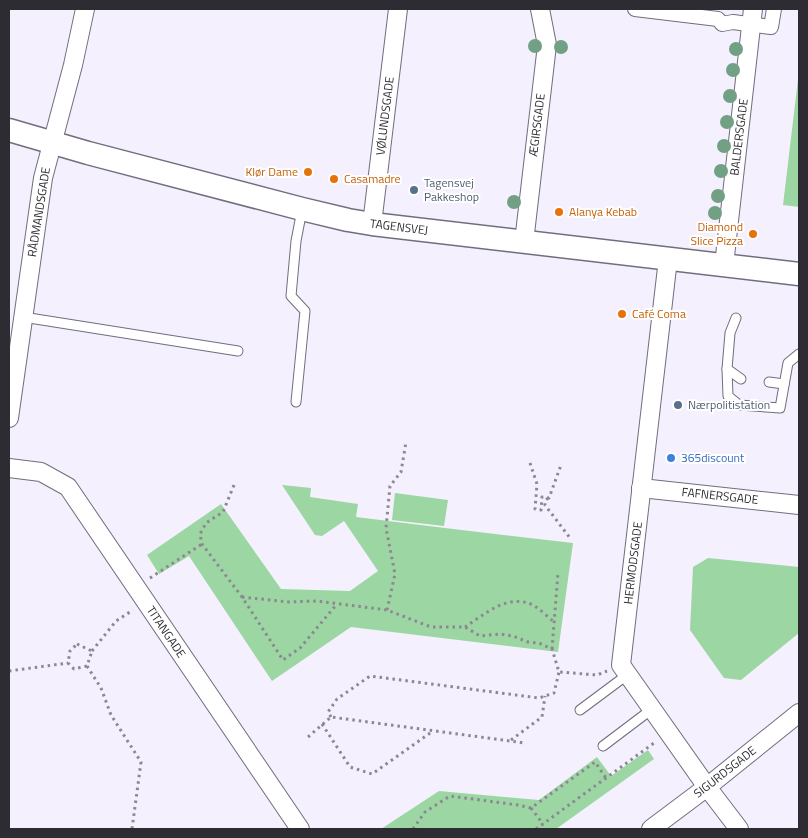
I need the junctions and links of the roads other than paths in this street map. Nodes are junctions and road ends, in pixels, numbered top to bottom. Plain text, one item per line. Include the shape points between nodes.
1 (85, 9) edge
2 (398, 9) edge
3 (540, 9) edge
4 (635, 9) edge
5 (774, 9) edge
6 (752, 17) edge
7 (9, 130) edge
8 (52, 142) junction
9 (302, 210) junction
10 (372, 224) junction
11 (524, 242) junction
12 (668, 259) junction
13 (724, 265) junction
14 (799, 274) edge
15 (736, 318) dead end
16 (18, 328) edge
17 (238, 351) dead end
18 (799, 354) edge
19 (12, 365) edge
20 (727, 369) junction
21 (741, 379) dead end
22 (770, 382) dead end
23 (784, 384) junction
24 (296, 402) dead end
25 (9, 418) edge
26 (9, 468) edge
27 (642, 488) junction
28 (799, 504) edge
29 (624, 670) junction
30 (652, 709) junction
31 (580, 710) dead end
32 (799, 713) edge
33 (603, 746) dead end
34 (707, 787) junction
35 (300, 829) edge
36 (650, 829) edge
37 (739, 829) edge

1 - 8 street, RÅDMANDSGADE
2 - 10 street, VØLUNDSGADE
3 - 11 street, ÆGIRSGADE via 547,45
4 - 6 street via 718,19 722,24
5 - 6 street via 771,28
6 - 13 street, BALDERSGADE
7 - 8 street, TAGENSVEJ
8 - 9 street, TAGENSVEJ
8 - 16 street, RÅDMANDSGADE
9 - 10 street, TAGENSVEJ
9 - 24 lane via 291,296 305,312
10 - 11 street, TAGENSVEJ
11 - 12 street, TAGENSVEJ
12 - 13 street, TAGENSVEJ
12 - 27 street, HERMODSGADE
13 - 14 street, TAGENSVEJ
15 - 20 lane via 730,333
16 - 17 lane
16 - 19 street, RÅDMANDSGADE
18 - 23 lane via 788,363
19 - 25 street, RÅDMANDSGADE
20 - 21 lane
20 - 23 lane via 728,396 739,405 780,408
22 - 23 lane
26 - 35 street, TITANGADE via 41,472 68,487
27 - 28 street, FAFNERSGADE
27 - 29 street, HERMODSGADE
29 - 30 street
29 - 31 lane
30 - 33 lane
30 - 34 street
32 - 34 street, SIGURDSGADE
34 - 36 street, SIGURDSGADE
34 - 37 street

